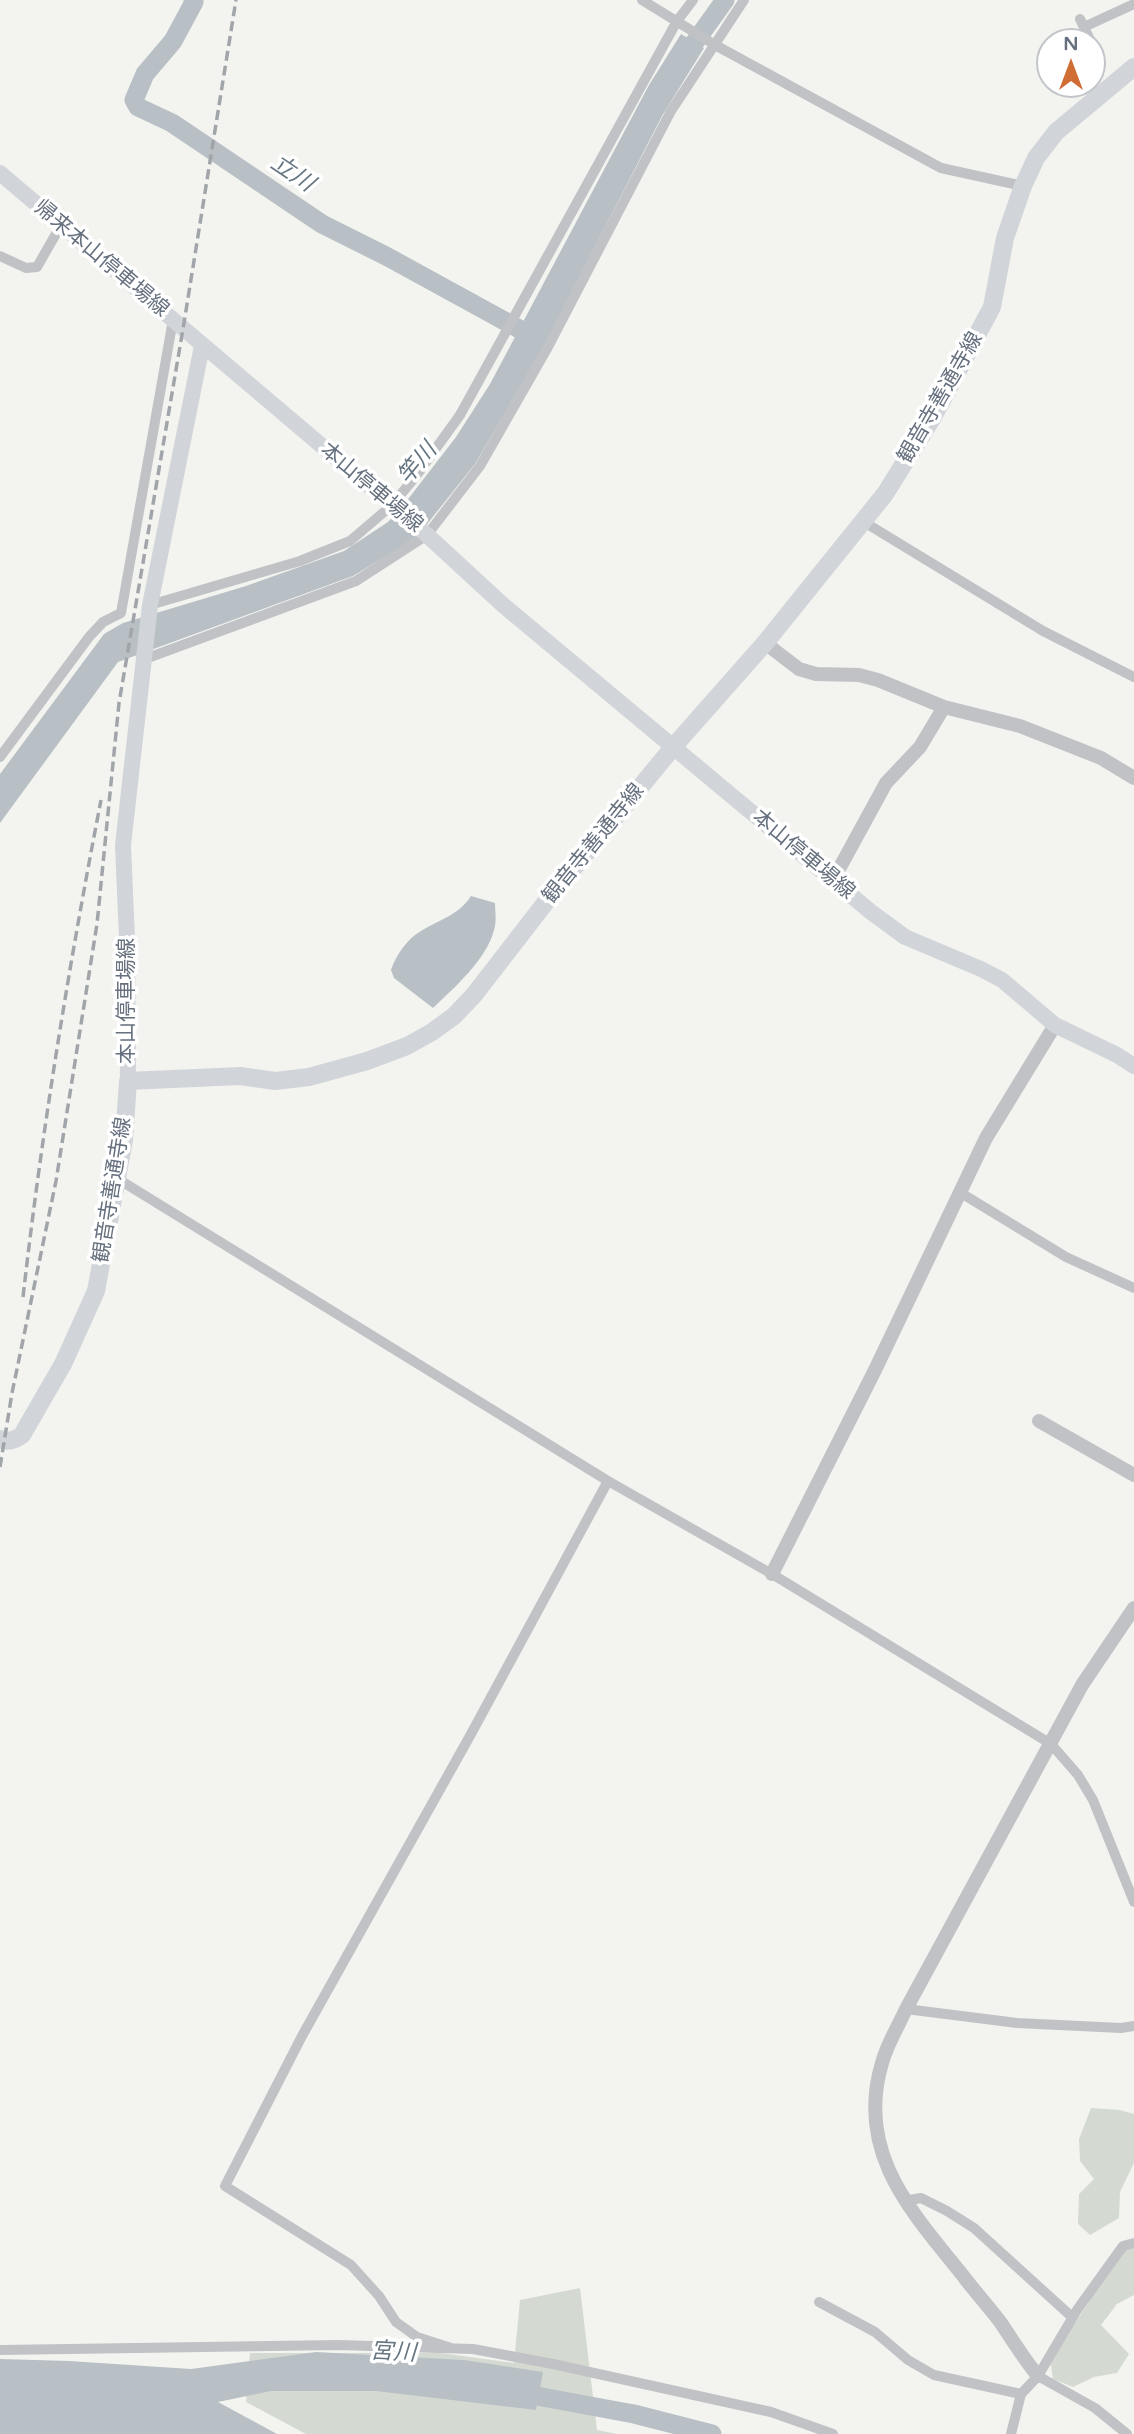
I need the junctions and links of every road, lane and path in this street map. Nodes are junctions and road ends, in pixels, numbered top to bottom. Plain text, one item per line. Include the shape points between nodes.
1 (642, 0) edge
2 (694, 0) edge
3 (744, 0) edge
4 (1134, 4) edge
5 (680, 23) junction
6 (1084, 28) edge
7 (713, 44) junction
8 (1134, 68) edge
9 (0, 173) edge
10 (1023, 186) junction
11 (61, 225) junction
12 (0, 256) edge
13 (173, 320) junction
14 (202, 346) junction
15 (394, 508) junction
16 (864, 522) junction
17 (425, 533) junction
18 (150, 605) junction
19 (765, 643) junction
20 (145, 659) junction
21 (1134, 677) edge
22 (944, 707) junction
23 (674, 747) junction
24 (0, 757) edge
25 (1134, 778) edge
26 (832, 880) junction
27 (1055, 1025) junction
28 (1134, 1066) edge
29 (128, 1081) junction
30 (118, 1179) junction
31 (961, 1193) junction
32 (1134, 1288) edge
33 (1039, 1422) dead end
34 (0, 1439) edge
35 (1134, 1475) edge
36 (608, 1481) junction
37 (772, 1574) junction
38 (1134, 1608) edge
39 (1051, 1744) junction
40 (1134, 1902) edge
41 (906, 2009) junction
42 (1134, 2026) edge
43 (904, 2200) junction
44 (1134, 2243) edge
45 (819, 2302) dead end
46 (1072, 2317) junction
47 (452, 2348) junction
48 (0, 2350) edge
49 (1038, 2376) junction
50 (1021, 2394) junction
51 (833, 2434) edge
52 (1011, 2434) edge
53 (1127, 2434) edge

1 - 5 street
2 - 5 street
3 - 7 street
4 - 6 street via 1082,23
5 - 7 street
5 - 15 street via 460,415
7 - 10 street via 941,168
7 - 17 street via 671,111 548,347 480,466
8 - 10 main road, 観音寺善通寺線 via 1056,132 1036,158
9 - 11 main road, 帰来本山停車場線
10 - 16 main road, 観音寺善通寺線 via 1005,238 992,307 933,417
11 - 12 street via 37,267 26,268
11 - 13 main road, 帰来本山停車場線
13 - 14 main road, 帰来本山停車場線
13 - 24 street via 121,613 103,622 89,637
14 - 15 main road, 本山停車場線
14 - 18 main road, 本山停車場線
15 - 17 main road, 本山停車場線
15 - 18 street via 350,541 300,561
16 - 19 main road, 観音寺善通寺線
16 - 21 street via 1044,631
17 - 20 street via 356,581
17 - 23 main road, 本山停車場線 via 503,605
18 - 20 main road, 本山停車場線
19 - 22 street via 799,669 859,675
19 - 23 main road, 観音寺善通寺線
20 - 29 main road, 本山停車場線 via 123,845
22 - 25 street via 1020,726 1101,758
22 - 26 street via 920,747 886,783
23 - 26 main road, 本山停車場線
23 - 29 main road, 観音寺善通寺線 via 474,995 432,1032 367,1061 290,1080 240,1076
26 - 27 main road, 本山停車場線 via 905,937 1002,980
27 - 28 main road, 本山停車場線
27 - 31 street via 986,1138
29 - 30 main road, 観音寺善通寺線
30 - 34 main road, 観音寺善通寺線 via 96,1291 83,1324 22,1435 15,1440
30 - 36 street
31 - 32 street via 1066,1257
31 - 37 street
33 - 35 street
36 - 37 street
36 - 47 street via 302,2036 225,2186 351,2265 397,2322 417,2337
37 - 39 street
38 - 39 street via 1082,1685
39 - 40 street via 1093,1800
39 - 41 street
41 - 42 street via 1017,2024
41 - 43 street via 882,2062 875,2109 881,2153
43 - 46 street via 921,2198 974,2228
43 - 49 street
44 - 46 street via 1123,2246
45 - 50 street via 875,2332 934,2375
46 - 49 street
47 - 48 street
47 - 51 street via 674,2389 771,2412
49 - 50 street
49 - 53 street via 1095,2408
50 - 52 street

